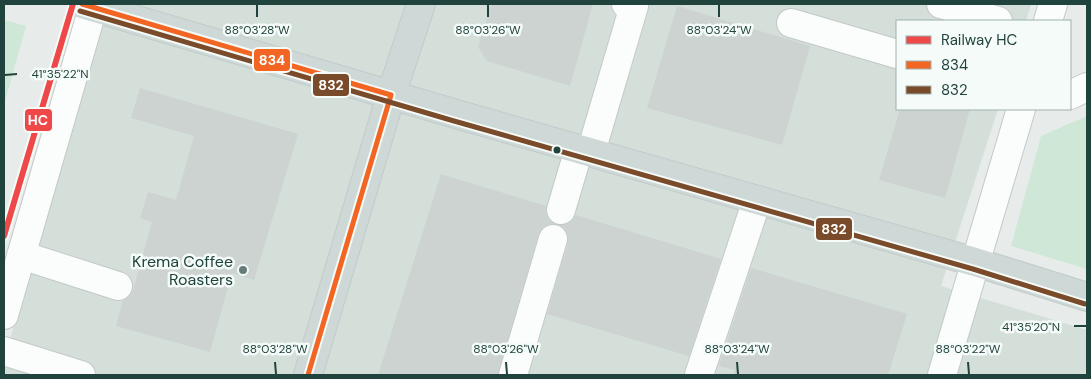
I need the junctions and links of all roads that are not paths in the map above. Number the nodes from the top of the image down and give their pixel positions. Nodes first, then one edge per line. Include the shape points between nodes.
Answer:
1 (421, 4) edge
2 (626, 4) edge
3 (941, 4) edge
4 (1053, 4) edge
5 (90, 5) edge
6 (995, 20) edge
7 (1048, 20) edge
8 (791, 22) dead end
9 (896, 54) edge
10 (1087, 87) edge
11 (391, 95) junction
12 (1071, 95) edge
13 (1026, 112) edge
14 (585, 150) junction
15 (757, 200) junction
16 (561, 210) dead end
17 (553, 239) dead end
18 (21, 255) junction
19 (974, 262) junction
20 (118, 286) dead end
21 (1087, 298) edge
22 (4, 315) edge
23 (4, 350) edge
24 (81, 375) edge
25 (308, 375) edge
26 (513, 375) edge
27 (698, 375) edge
28 (942, 375) edge

1 - 11 main road
2 - 14 street via 634,6
3 - 6 street
4 - 7 street
5 - 11 main road
5 - 18 street
8 - 9 street
10 - 12 street
11 - 14 main road
11 - 25 main road
13 - 19 street
14 - 15 main road
14 - 16 street
15 - 19 main road
15 - 27 street
17 - 26 street
18 - 20 street
18 - 22 street
19 - 21 main road
19 - 28 street
23 - 24 street

